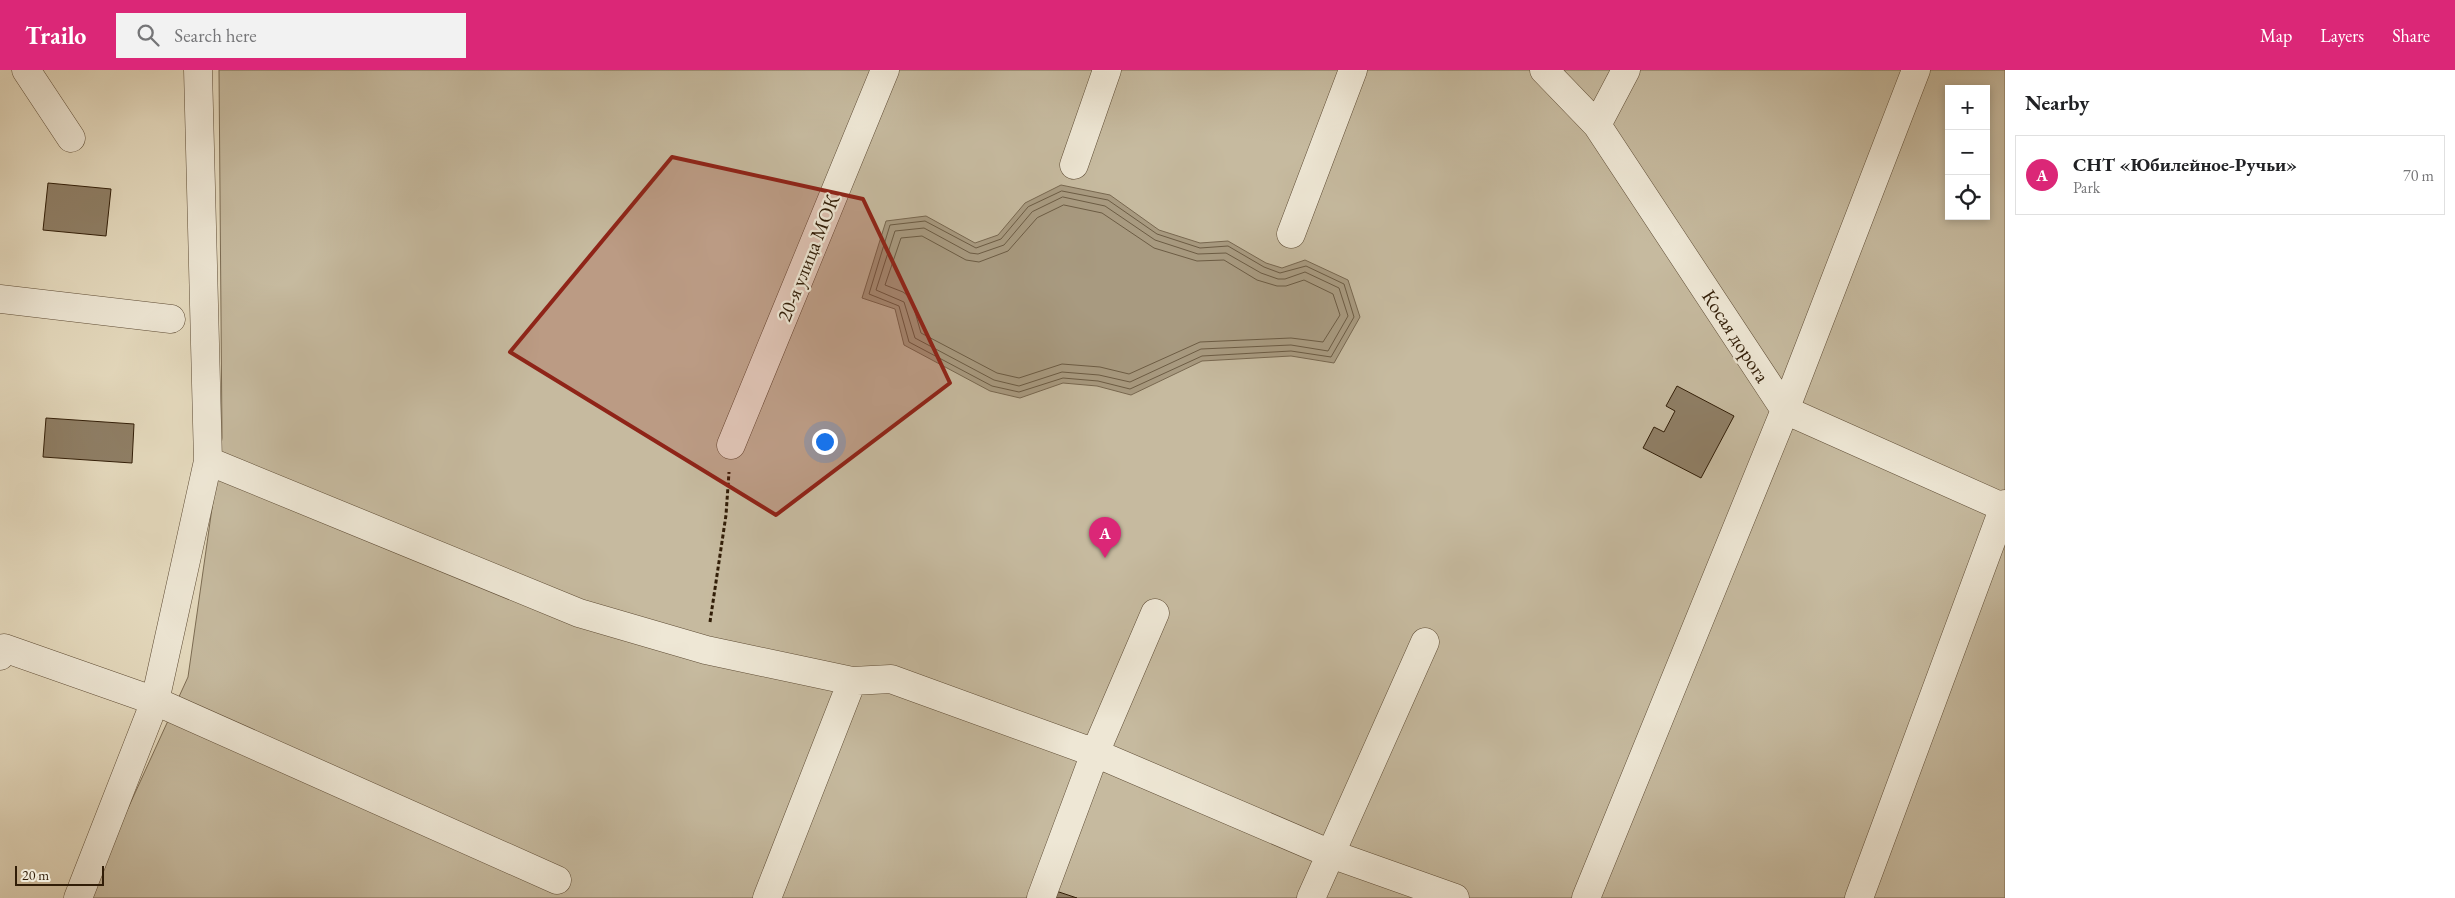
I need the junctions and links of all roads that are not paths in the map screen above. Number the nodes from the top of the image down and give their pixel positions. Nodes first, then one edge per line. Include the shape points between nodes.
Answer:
1 (26, 70) edge
2 (198, 70) edge
3 (885, 70) edge
4 (1107, 70) edge
5 (1353, 70) edge
6 (1544, 70) edge
7 (1626, 70) edge
8 (1916, 70) edge
9 (1598, 125) junction
10 (71, 138) dead end
11 (1074, 165) dead end
12 (1291, 234) dead end
13 (0, 299) edge
14 (171, 319) dead end
15 (1785, 410) junction
16 (731, 445) road end
17 (208, 461) junction
18 (2004, 506) edge
19 (1155, 613) dead end
20 (1426, 642) dead end
21 (0, 656) edge
22 (852, 681) junction
23 (155, 701) junction
24 (1095, 753) junction
25 (1330, 854) junction
26 (557, 880) dead end
27 (78, 898) edge
28 (767, 898) edge
29 (1041, 898) edge
30 (1311, 898) edge
31 (1455, 898) edge
32 (1586, 898) edge
33 (1858, 898) edge

1 - 10 street
2 - 17 street
3 - 16 street, 20-я улица МОК
4 - 11 street
5 - 12 street
6 - 9 street, Косая дорога
7 - 9 street
8 - 15 street
9 - 15 street, Косая дорога
13 - 14 street
15 - 18 street
15 - 32 street
17 - 22 street via 579,613 706,650
17 - 23 street
18 - 33 street
19 - 24 street
20 - 25 street
21 - 23 street via 4,648
22 - 24 street via 891,679
22 - 28 street
23 - 26 street
23 - 27 street
24 - 25 street
24 - 29 street
25 - 30 street
25 - 31 street

